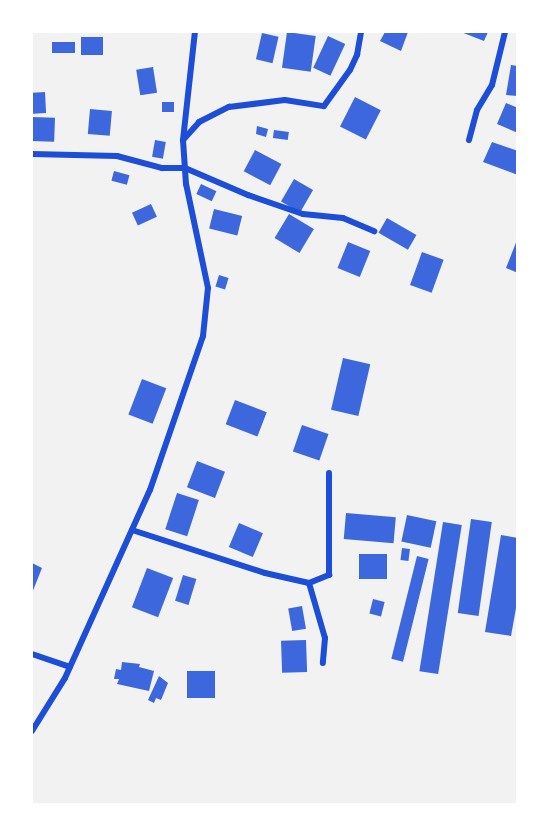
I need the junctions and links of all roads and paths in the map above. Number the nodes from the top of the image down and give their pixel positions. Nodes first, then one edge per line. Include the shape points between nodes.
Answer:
1 (195, 32) edge
2 (361, 32) edge
3 (505, 32) edge
4 (183, 140) junction
5 (469, 140) dead end
6 (32, 154) edge
7 (185, 168) junction
8 (374, 231) dead end
9 (329, 473) dead end
10 (132, 530) junction
11 (309, 583) junction
12 (32, 654) edge
13 (323, 663) dead end
14 (70, 667) junction
15 (32, 732) edge

1 - 4 street
2 - 4 street via 350,70 324,106 285,100 229,107 199,122
3 - 5 street via 492,85 477,110
4 - 7 street
6 - 7 street via 117,156 162,168
7 - 8 street via 303,214 343,218
7 - 10 street via 208,288 203,336
9 - 11 street via 329,575
10 - 11 street
10 - 14 street
11 - 13 street via 325,638
12 - 14 street
14 - 15 street

